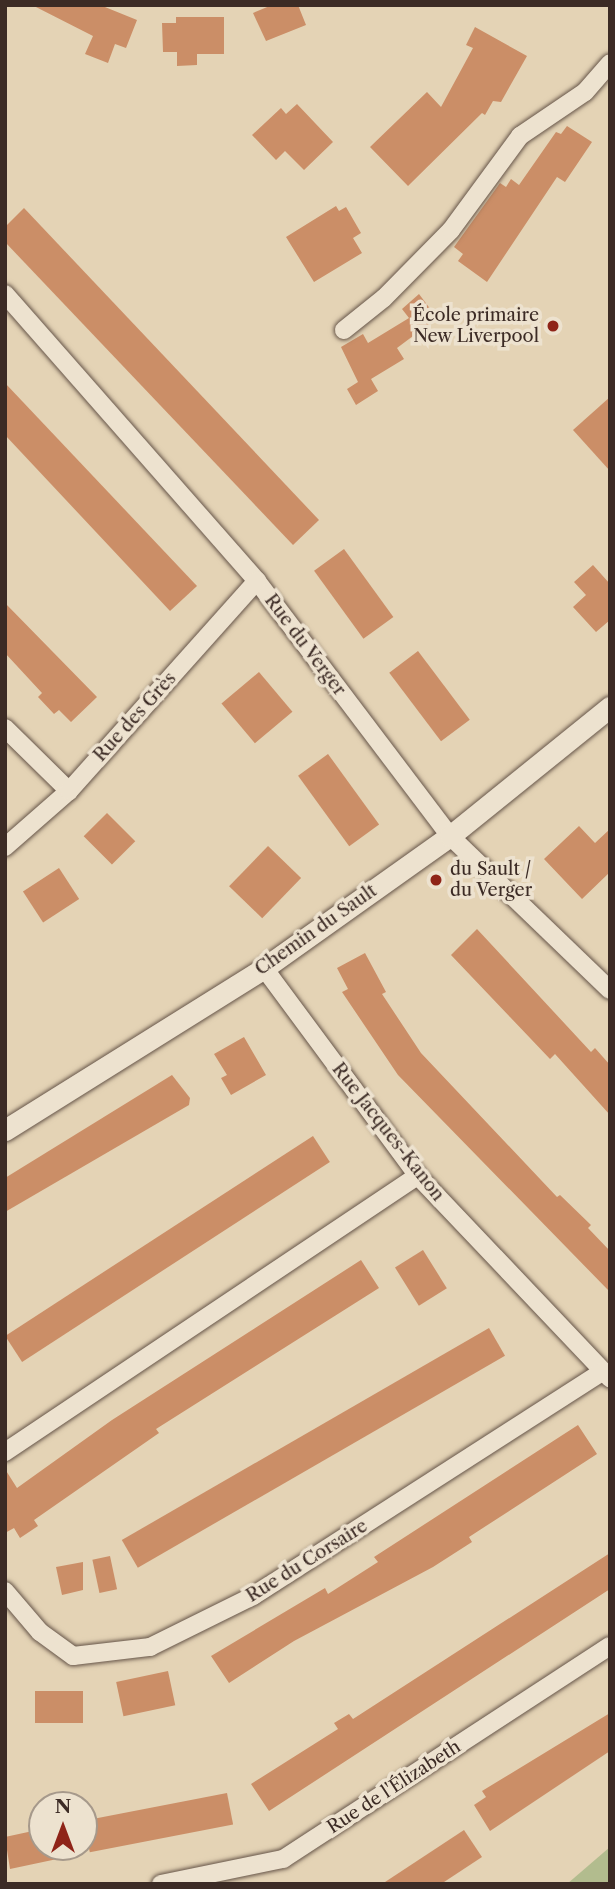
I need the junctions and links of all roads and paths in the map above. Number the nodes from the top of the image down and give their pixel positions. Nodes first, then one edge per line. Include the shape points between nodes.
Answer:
1 (610, 63) edge
2 (5, 294) edge
3 (344, 330) dead end
4 (257, 581) junction
5 (610, 707) edge
6 (5, 728) edge
7 (68, 791) junction
8 (450, 836) junction
9 (5, 847) edge
10 (264, 968) junction
11 (610, 990) edge
12 (5, 1130) edge
13 (418, 1176) junction
14 (606, 1375) edge
15 (5, 1452) edge
16 (5, 1591) edge
17 (610, 1646) edge
18 (161, 1884) edge

1 - 3 street via 585,92 520,136 451,230 384,299
2 - 4 street, Rue du Verger
4 - 7 street, Rue des Grès
4 - 8 street, Rue du Verger
5 - 8 street, Chemin du Sault
6 - 7 street
7 - 9 street, Rue des Grès
8 - 10 street, Chemin du Sault
8 - 11 street, Rue du Verger
10 - 12 street, Chemin du Sault
10 - 13 street, Rue Jacques-Kanon
13 - 14 street, Rue Jacques-Kanon
13 - 15 street
14 - 16 street, Rue du Corsaire via 253,1596 150,1647 73,1656 40,1632
17 - 18 street, Rue de l'Élizabeth via 284,1859

